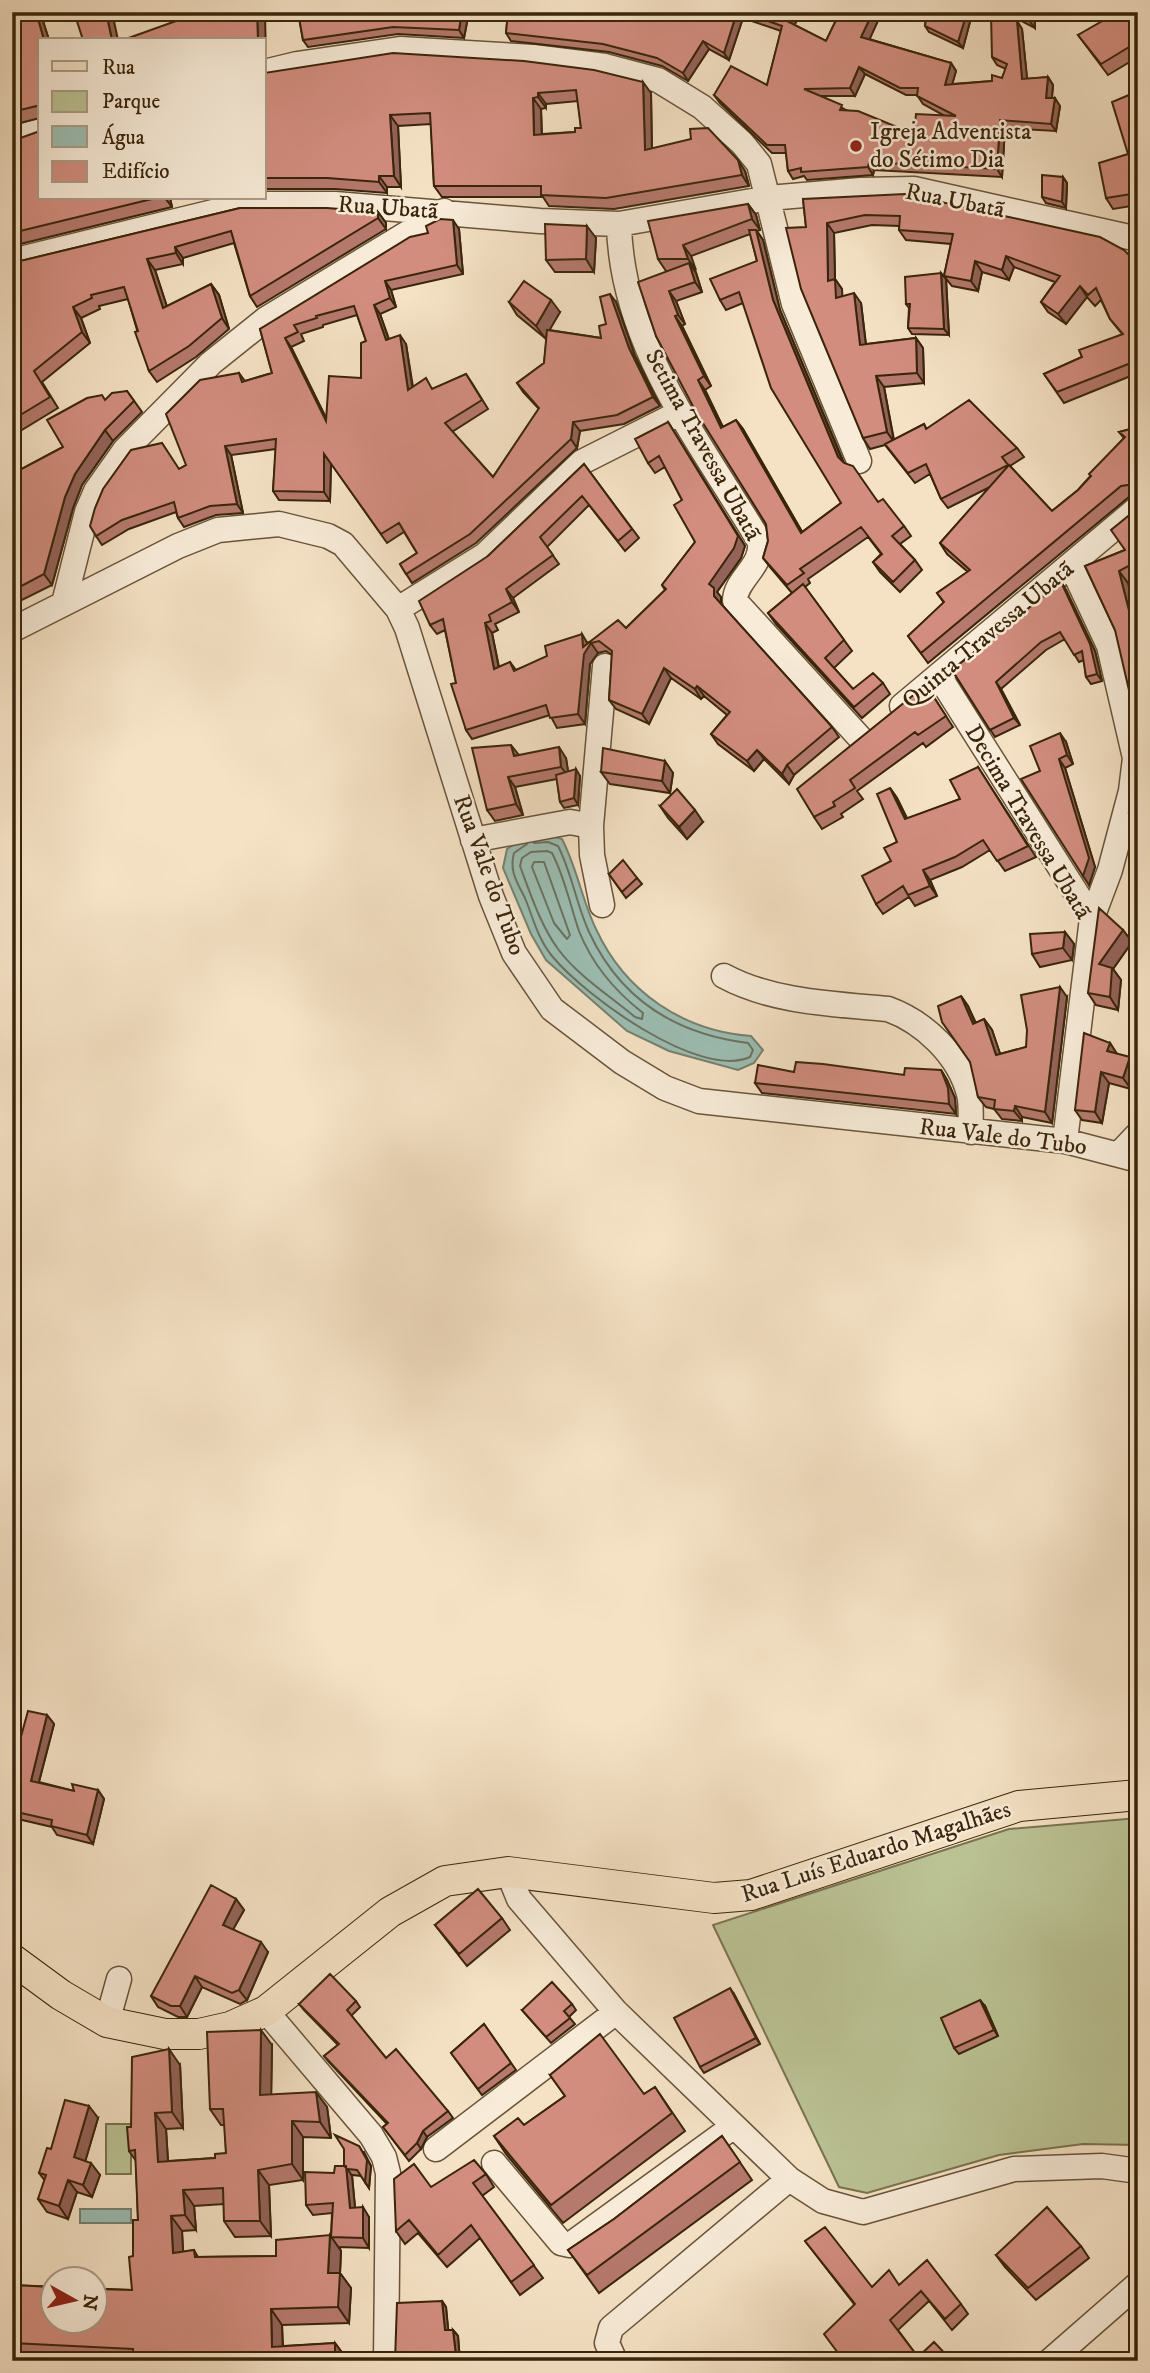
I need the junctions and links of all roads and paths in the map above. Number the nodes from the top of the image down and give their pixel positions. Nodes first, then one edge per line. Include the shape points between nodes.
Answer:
1 (266, 72) edge
2 (38, 132) edge
3 (12, 139) edge
4 (769, 198) junction
5 (444, 211) junction
6 (619, 224) junction
7 (1138, 239) edge
8 (12, 261) edge
9 (680, 413) junction
10 (859, 461) dead end
11 (1138, 508) edge
12 (1072, 565) junction
13 (64, 603) junction
14 (398, 609) junction
15 (12, 630) edge
16 (605, 666) dead end
17 (939, 676) junction
18 (851, 747) joint
19 (591, 826) junction
20 (473, 840) junction
21 (603, 905) dead end
22 (1092, 918) junction
23 (724, 976) dead end
24 (971, 1132) junction
25 (1138, 1134) edge
26 (1065, 1141) junction
27 (1129, 1157) edge
28 (1138, 1795) edge
29 (508, 1872) junction
30 (12, 1959) edge
31 (120, 1979) dead end
32 (266, 2011) junction
33 (616, 2012) junction
34 (107, 2022) junction
35 (734, 2126) junction
36 (436, 2149) dead end
37 (494, 2164) dead end
38 (1138, 2171) edge
39 (789, 2179) junction
40 (1138, 2284) edge
41 (1077, 2351) edge
42 (386, 2361) edge
43 (615, 2361) edge
44 (1049, 2361) edge

1 - 4 street via 400,49 605,66 659,80 702,107 760,164
2 - 3 street
4 - 6 street, Rua Ubatã
4 - 7 street, Rua Ubatã via 914,190
4 - 10 street via 794,304
5 - 6 street, Rua Ubatã
5 - 8 street, Rua Ubatã via 246,204
5 - 13 street via 266,319 211,363 125,450 87,512
6 - 9 street, Setima Travessa Ubatã via 620,254 646,346
9 - 14 street via 582,463 485,555
9 - 18 street, Setima Travessa Ubatã via 760,542 758,561 735,601
11 - 12 street, Quinta Travessa Ubatã
12 - 17 street, Quinta Travessa Ubatã
12 - 22 street via 1109,646 1135,758 1110,870
13 - 14 street, Rua Vale do Tubo via 218,530 279,524 343,544
13 - 15 street, Rua Vale do Tubo
14 - 20 street, Rua Vale do Tubo via 413,642
16 - 19 street
17 - 18 street, Quinta Travessa Ubatã
17 - 22 street, Decima Travessa Ubatã
19 - 20 street via 570,822
19 - 21 street
20 - 24 street, Rua Vale do Tubo via 514,953 543,999 622,1062 665,1088 699,1101
22 - 26 street, Decima Travessa Ubatã
23 - 24 street via 769,993 905,1015 950,1055 969,1095
24 - 26 street, Rua Vale do Tubo
25 - 27 street
26 - 27 street, Rua Vale do Tubo
28 - 29 main road, Rua Luís Eduardo Magalhães via 1019,1806 732,1898
29 - 32 main road, Rua Luís Eduardo Magalhães via 445,1881 390,1912
29 - 33 street via 519,1899
30 - 34 main road, Rua Luís Eduardo Magalhães
31 - 34 street
32 - 34 main road, Rua Luís Eduardo Magalhães via 200,2039
32 - 42 street via 371,2135 384,2157 389,2215
33 - 35 street
33 - 36 street
35 - 37 street via 570,2245 561,2243
35 - 39 street
38 - 39 street via 1102,2166 1014,2169 863,2212 823,2202
39 - 43 street via 611,2328 607,2343
40 - 41 street
41 - 44 street

